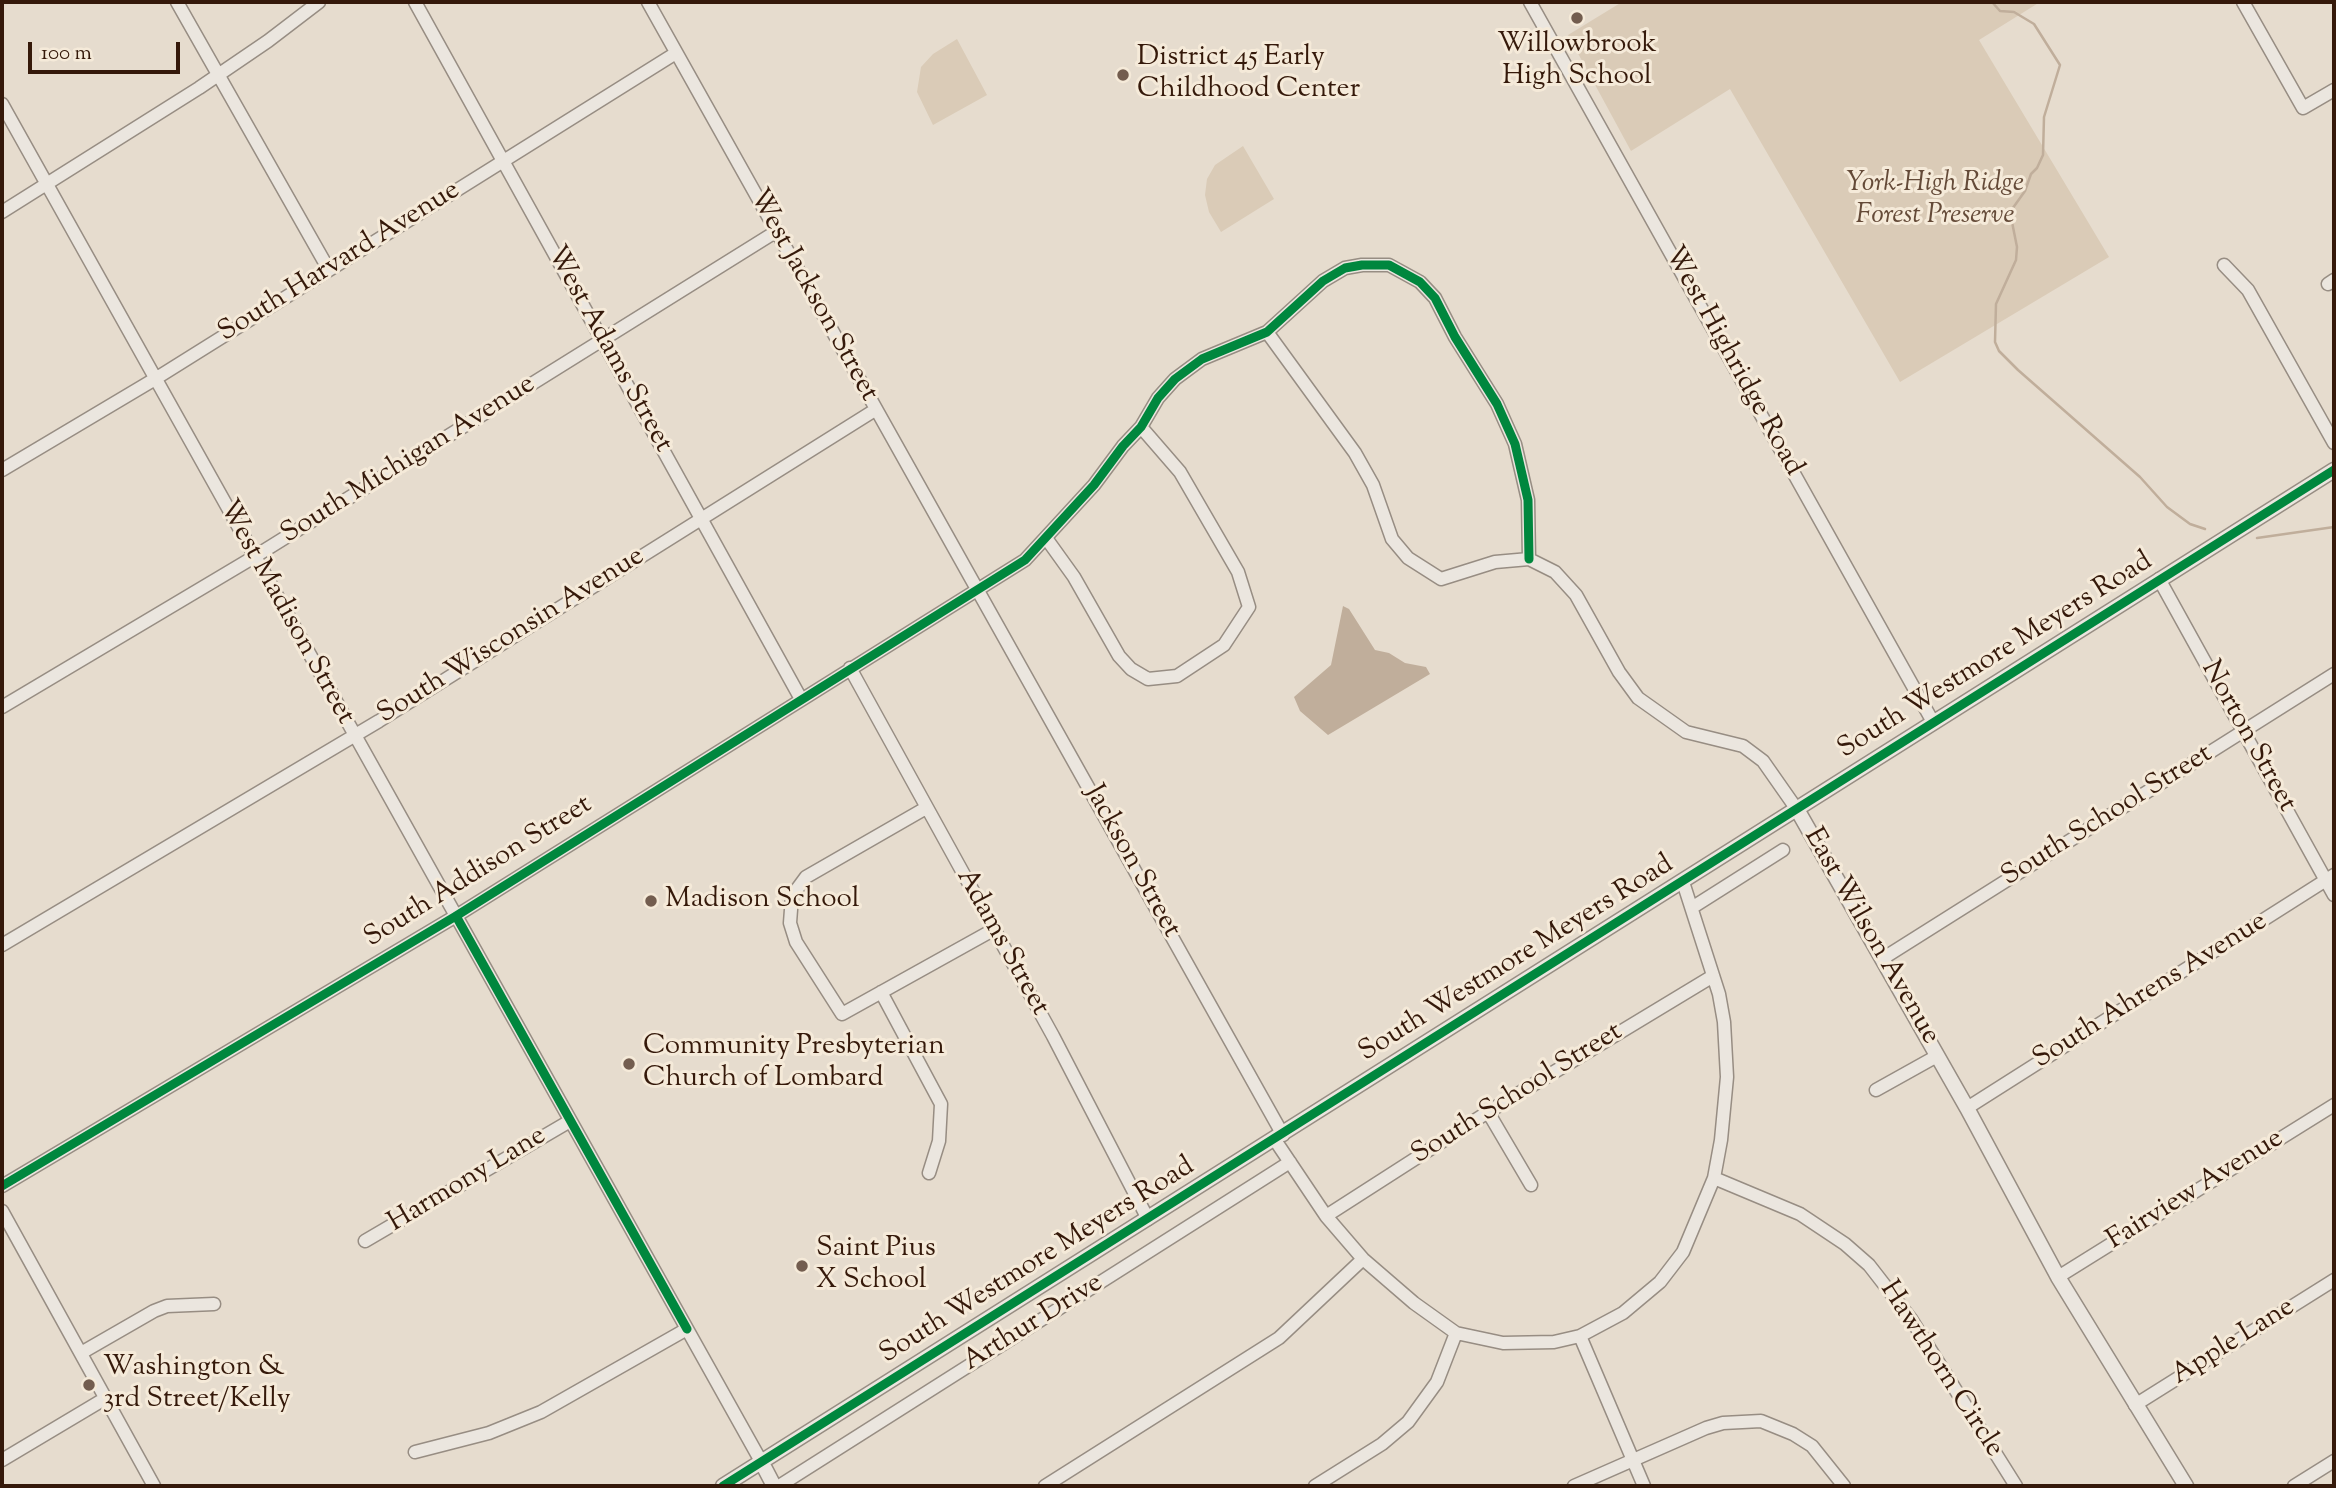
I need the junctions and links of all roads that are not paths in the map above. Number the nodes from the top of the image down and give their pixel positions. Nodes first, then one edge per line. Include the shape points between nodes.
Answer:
1 (177, 2) edge
2 (319, 2) edge
3 (415, 2) edge
4 (648, 2) edge
5 (1530, 2) edge
6 (2243, 2) edge
7 (676, 52) junction
8 (217, 75) junction
9 (2334, 89) edge
10 (2, 104) edge
11 (503, 161) junction
12 (46, 184) junction
13 (2, 212) edge
14 (776, 232) junction
15 (2224, 265) dead end
16 (329, 270) junction
17 (1267, 332) junction
18 (602, 340) junction
19 (155, 379) junction
20 (875, 410) junction
21 (1141, 427) junction
22 (2334, 443) edge
23 (2, 470) edge
24 (2334, 470) edge
25 (701, 519) junction
26 (1046, 538) junction
27 (254, 557) junction
28 (1529, 559) junction
29 (2160, 579) junction
30 (975, 590) junction
31 (850, 668) junction
32 (2334, 674) edge
33 (801, 699) junction
34 (2, 707) edge
35 (1933, 722) junction
36 (2243, 732) junction
37 (354, 736) junction
38 (926, 807) junction
39 (1798, 811) junction
40 (1783, 850) dead end
41 (2330, 878) edge
42 (1683, 882) junction
43 (2334, 895) edge
44 (1693, 907) junction
45 (456, 916) junction
46 (993, 930) junction
47 (2, 945) edge
48 (1882, 958) junction
49 (1713, 976) junction
50 (881, 992) junction
51 (1937, 1056) junction
52 (1876, 1090) dead end
53 (2334, 1105) edge
54 (1967, 1108) junction
55 (1488, 1112) junction
56 (570, 1121) junction
57 (1279, 1137) junction
58 (1290, 1163) junction
59 (929, 1173) dead end
60 (1714, 1178) junction
61 (1531, 1185) dead end
62 (2, 1186) edge
63 (2, 1211) edge
64 (1326, 1216) junction
65 (1149, 1219) junction
66 (365, 1241) dead end
67 (1363, 1259) junction
68 (2058, 1278) junction
69 (2334, 1280) edge
70 (214, 1304) dead end
71 (687, 1329) junction
72 (1456, 1333) junction
73 (1580, 1336) junction
74 (80, 1353) junction
75 (106, 1398) junction
76 (2135, 1405) junction
77 (415, 1452) dead end
78 (2, 1460) edge
79 (1633, 1460) junction
80 (2334, 1461) edge
81 (762, 1463) junction
82 (154, 1486) edge
83 (723, 1486) edge
84 (777, 1486) edge
85 (1045, 1486) edge
86 (1315, 1486) edge
87 (1574, 1486) edge
88 (1644, 1486) edge
89 (1844, 1486) edge
90 (2016, 1486) edge
91 (2186, 1486) edge
92 (2294, 1486) edge

1 - 8 street
2 - 8 street
3 - 11 street, West Adams Street
4 - 7 street, West Jackson Street
5 - 35 street, West Highridge Road
6 - 9 street via 2303,108
7 - 11 street, South Harvard Avenue
7 - 14 street, West Jackson Street
8 - 12 street
8 - 16 street
10 - 12 street, West Madison Street
11 - 16 street, South Harvard Avenue
11 - 18 street, West Adams Street
12 - 13 street
12 - 19 street, West Madison Street
14 - 18 street, South Michigan Avenue
14 - 20 street, West Jackson Street
15 - 22 street via 2248,290
16 - 19 street, South Harvard Avenue
17 - 21 street, South Addison Street via 1188,368 1164,390
17 - 28 street via 1355,453 1373,485 1392,539 1408,558 1441,579 1495,562
17 - 28 street, South Addison Street via 1329,276 1345,268 1389,265 1427,287 1516,444 1524,477
18 - 25 street, West Adams Street
18 - 27 street, South Michigan Avenue
19 - 23 street, South Harvard Avenue
19 - 27 street, West Madison Street
20 - 25 street, South Wisconsin Avenue
20 - 30 street, West Jackson Street
21 - 26 street, South Addison Street
21 - 26 street via 1180,472 1238,572 1249,607 1222,646 1177,676 1148,679 1131,669
24 - 29 street, South Westmore Meyers Road
25 - 33 street, West Adams Street
25 - 37 street, South Wisconsin Avenue
26 - 30 street, South Addison Street via 1025,560
27 - 34 street, South Michigan Avenue
27 - 37 street, West Madison Street
28 - 39 street, East Wilson Avenue via 1570,586 1623,678 1650,709 1686,732 1743,746 1763,761
29 - 35 street, South Westmore Meyers Road
29 - 36 street, Norton Street
30 - 31 street, South Addison Street
30 - 57 street, Jackson Street
31 - 33 street, South Addison Street
31 - 38 street, Adams Street
32 - 36 street, South School Street
33 - 45 street, South Addison Street
35 - 39 street, South Westmore Meyers Road
36 - 41 street, Norton Street
36 - 48 street, South School Street
37 - 45 street, West Madison Street
37 - 47 street, South Wisconsin Avenue
38 - 46 street, Adams Street
38 - 50 street via 818,867 792,896 793,935 842,1014
39 - 42 street, South Westmore Meyers Road
39 - 48 street, East Wilson Avenue
40 - 44 street
41 - 43 street, Norton Street
41 - 54 street, South Ahrens Avenue
42 - 44 street
42 - 57 street, South Westmore Meyers Road
44 - 49 street
45 - 56 street, West Madison Street
45 - 62 street, South Addison Street
46 - 50 street
46 - 65 street, Adams Street
48 - 51 street, East Wilson Avenue
49 - 55 street, South School Street
49 - 60 street via 1724,1022 1727,1077
50 - 59 street via 941,1104 939,1141
51 - 52 street
51 - 54 street, East Wilson Avenue
53 - 68 street, Fairview Avenue
54 - 68 street, East Wilson Avenue
55 - 61 street
55 - 64 street, South School Street
56 - 66 street, Harmony Lane
56 - 71 street, West Madison Street
57 - 58 street, Jackson Street
57 - 65 street, South Westmore Meyers Road
58 - 64 street, Jackson Street
58 - 84 street, Arthur Drive
60 - 73 street via 1689,1240 1660,1282 1623,1313
60 - 90 street, Hawthorn Circle via 1801,1214 1869,1265 1911,1319
63 - 74 street
64 - 67 street, Jackson Street
65 - 81 street, South Westmore Meyers Road
67 - 72 street, Jackson Street
67 - 85 street via 1279,1338
68 - 76 street, East Wilson Avenue
69 - 76 street, Apple Lane
70 - 74 street via 167,1306
71 - 77 street via 541,1412 489,1433
71 - 81 street, West Madison Street
72 - 73 street via 1517,1344
72 - 86 street via 1437,1382 1415,1414 1382,1444
73 - 79 street
74 - 75 street
75 - 78 street
75 - 82 street
76 - 91 street, East Wilson Avenue
79 - 87 street
79 - 88 street
79 - 89 street via 1714,1425 1760,1421 1812,1446
80 - 92 street
81 - 83 street, South Westmore Meyers Road
81 - 84 street

